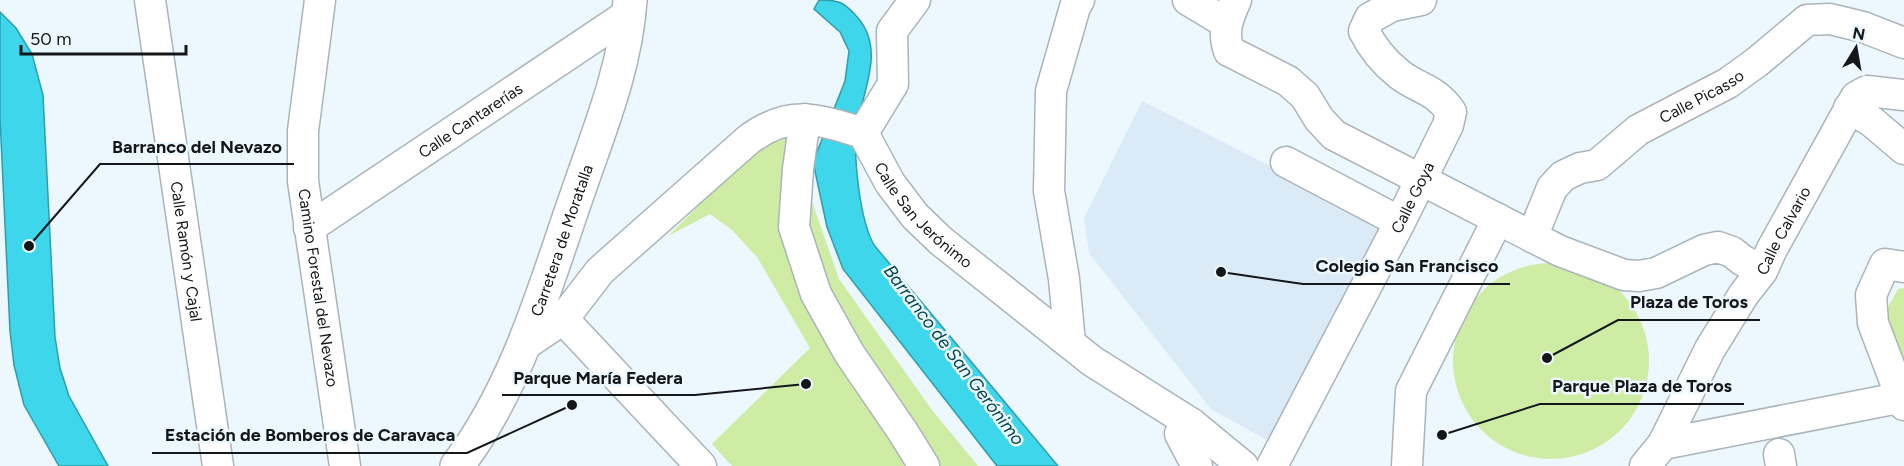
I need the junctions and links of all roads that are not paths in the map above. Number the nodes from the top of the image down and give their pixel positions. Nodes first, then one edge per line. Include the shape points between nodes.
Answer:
1 (150, 0) edge
2 (320, 0) edge
3 (915, 0) edge
4 (1079, 0) edge
5 (1188, 0) edge
6 (1421, 0) edge
7 (630, 6) edge
8 (1231, 12) edge
9 (1904, 43) edge
10 (1904, 95) edge
11 (1849, 108) junction
12 (817, 121) junction
13 (860, 132) junction
14 (1904, 149) edge
15 (1286, 162) dead end
16 (1422, 180) junction
17 (1498, 219) junction
18 (1400, 222) junction
19 (309, 228) junction
20 (1532, 237) junction
21 (562, 259) junction
22 (609, 262) junction
23 (1895, 265) edge
24 (1762, 271) junction
25 (583, 293) junction
26 (552, 307) junction
27 (1070, 344) junction
28 (1903, 400) edge
29 (1192, 424) junction
30 (1654, 455) edge
31 (218, 466) edge
32 (345, 466) edge
33 (458, 466) edge
34 (701, 466) edge
35 (924, 466) edge
36 (1197, 466) edge
37 (1243, 466) edge
38 (1272, 466) edge
39 (1407, 466) edge

1 - 31 street, Calle Ramón y Cajal
2 - 19 street, Camino Forestal del Nevazo via 303,131 303,181
3 - 13 street via 892,31 892,84
4 - 27 street via 1051,91 1048,191 1064,279
5 - 8 street
6 - 16 street, Calle Goya via 1392,6 1370,18 1364,31 1371,46 1399,74 1442,99 1450,112 1448,125
7 - 19 street, Calle Cantarerías
7 - 21 main road, Carretera de Moratalla via 620,63
8 - 16 street via 1225,39 1229,51 1288,81 1305,96 1334,135
9 - 20 street, Calle Picasso via 1830,19 1807,20 1728,83 1638,130 1597,165 1563,176 1552,188
10 - 11 street, Calle Calvario via 1868,91 1856,97
11 - 14 street
11 - 24 street, Calle Calvario
12 - 13 street
12 - 22 street via 780,121 761,130
12 - 35 street via 798,169 794,227 816,294 849,353
13 - 27 street, Calle San Jerónimo via 915,216
15 - 18 street
16 - 17 street
16 - 18 street, Calle Goya
17 - 20 street
17 - 39 street via 1411,391
18 - 38 street, Calle Goya
19 - 32 street, Camino Forestal del Nevazo
20 - 24 street via 1624,275 1656,273 1718,247
21 - 22 street
21 - 25 street via 580,270
21 - 26 main road, Carretera de Moratalla
22 - 25 street
23 - 28 street via 1871,295 1873,323
24 - 30 street, Calle Calvario via 1710,350
25 - 26 street
26 - 33 main road, Carretera de Moratalla via 523,346 503,392
26 - 34 street
27 - 29 street, Calle San Jerónimo
28 - 30 street
29 - 36 street via 1180,435
29 - 37 street, Calle San Jerónimo

